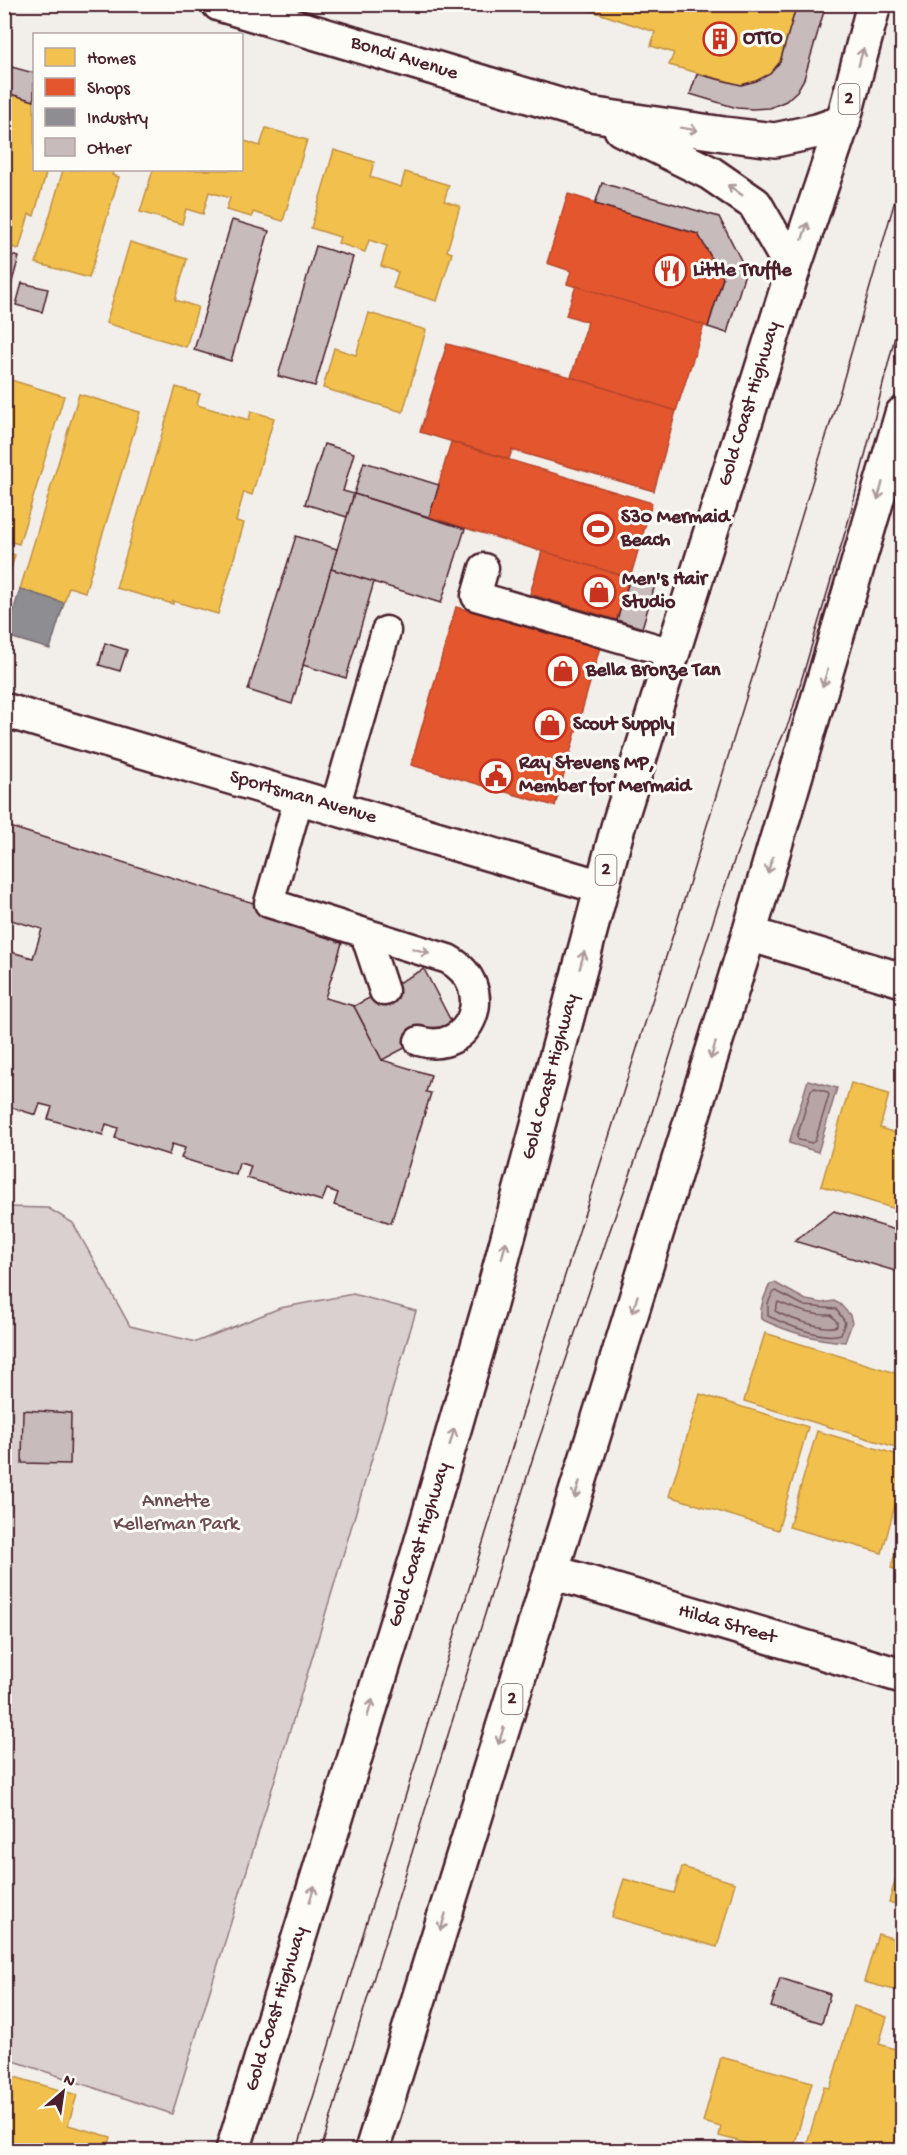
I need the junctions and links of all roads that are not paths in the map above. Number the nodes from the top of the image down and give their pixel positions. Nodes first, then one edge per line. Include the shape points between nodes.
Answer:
1 (219, 4) edge
2 (874, 4) edge
3 (589, 114) junction
4 (843, 122) junction
5 (793, 270) junction
6 (903, 414) edge
7 (484, 568) dead end
8 (386, 631) dead end
9 (672, 653) junction
10 (4, 711) edge
11 (299, 797) junction
12 (335, 807) junction
13 (601, 887) junction
14 (365, 934) junction
15 (749, 934) junction
16 (903, 980) edge
17 (384, 991) dead end
18 (419, 1041) dead end
19 (552, 1572) junction
20 (903, 1676) edge
21 (233, 2151) edge
22 (372, 2151) edge

1 - 3 main road, Bondi Avenue
4 -> 2 main road, Gold Coast Highway / 2
3 -> 4 main road, Bondi Avenue via 776,140
5 -> 3 main road, Bondi Avenue via 755,204 710,172
5 -> 4 main road, Gold Coast Highway / 2
5 - 9 main road, Gold Coast Highway / 2
6 -> 15 main road, 2
7 - 9 lane via 476,596
8 - 12 lane
9 - 13 main road, Gold Coast Highway / 2
10 - 11 main road, Sportsman Avenue
11 - 12 main road, Sportsman Avenue
11 - 14 lane via 269,903
12 - 13 main road, Sportsman Avenue
21 -> 13 main road, Gold Coast Highway / 2 via 421,1543 492,1296
14 - 17 lane
14 -> 18 lane via 448,959 469,975 476,1004 464,1030 438,1043
15 - 16 main road
15 -> 19 main road, 2
19 - 20 main road, Hilda Street
19 -> 22 main road, 2

